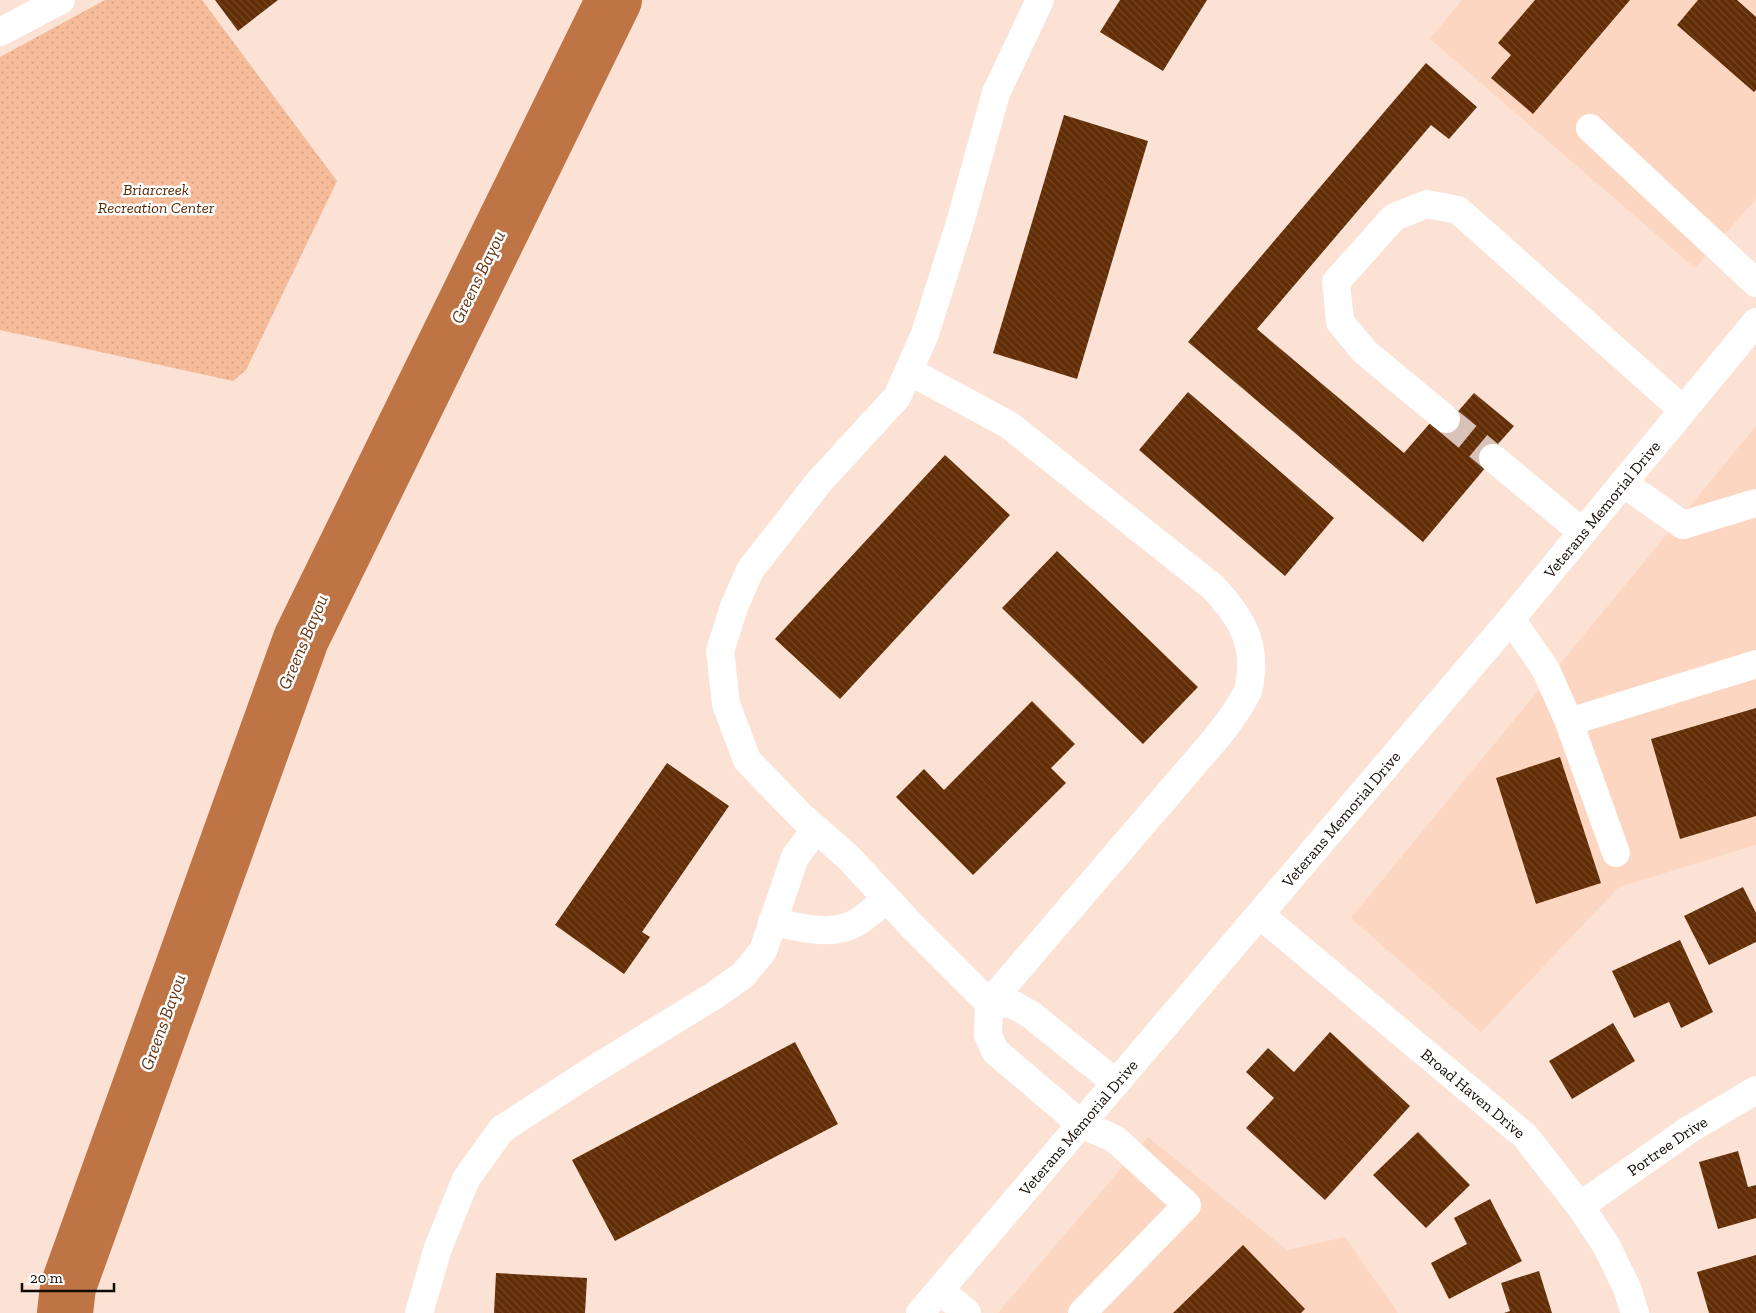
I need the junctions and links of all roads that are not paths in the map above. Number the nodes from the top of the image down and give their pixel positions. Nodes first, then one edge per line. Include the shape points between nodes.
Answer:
1 (61, 0) edge
2 (1040, 0) edge
3 (0, 32) edge
4 (1590, 128) dead end
5 (1756, 283) edge
6 (1756, 322) edge
7 (909, 371) junction
8 (1683, 410) junction
9 (1446, 419) tunnel mouth
10 (1493, 458) tunnel mouth
11 (1623, 483) junction
12 (1756, 503) edge
13 (1582, 532) junction
14 (1511, 619) junction
15 (1756, 664) edge
16 (1569, 722) junction
17 (816, 829) junction
18 (1616, 853) dead end
19 (887, 899) junction
20 (1260, 915) junction
21 (772, 922) junction
22 (989, 1004) junction
23 (1116, 1083) junction
24 (1756, 1090) edge
25 (1082, 1124) junction
26 (1580, 1206) junction
27 (940, 1290) junction
28 (419, 1313) edge
29 (920, 1313) edge
30 (967, 1313) edge
31 (1082, 1313) edge
32 (1636, 1313) edge

1 - 3 main road
2 - 7 main road via 996,93 958,232 925,334
4 - 5 main road
6 - 8 main road, Veterans Memorial Drive
7 - 17 main road via 897,397 819,482 750,570 720,651 726,704 748,760
7 - 22 main road via 1017,431 1213,587 1233,609 1248,637 1249,689 1234,715
8 - 9 main road via 1458,210 1427,204 1394,217 1336,282 1340,322 1366,352
8 - 11 main road, Veterans Memorial Drive
10 - 13 main road
11 - 12 main road via 1683,525
11 - 13 main road, Veterans Memorial Drive
13 - 14 main road, Veterans Memorial Drive
14 - 16 main road via 1546,670
14 - 20 main road, Veterans Memorial Drive
15 - 16 main road
16 - 18 main road
17 - 19 main road via 848,857
17 - 21 main road via 794,857
19 - 21 main road via 855,923 835,930
19 - 22 main road
20 - 23 main road, Veterans Memorial Drive
20 - 26 main road, Broad Haven Drive via 1525,1136
21 - 28 main road via 763,951 743,975 502,1129 466,1179 438,1248
22 - 23 main road via 1012,1004 1030,1014
22 - 25 main road via 988,1035 995,1052
23 - 25 main road, Veterans Memorial Drive
24 - 26 main road, Portree Drive via 1690,1129
25 - 27 main road, Veterans Memorial Drive
25 - 31 main road via 1114,1139 1187,1205
26 - 32 main road, Broad Haven Drive via 1606,1245
27 - 29 main road, Veterans Memorial Drive
27 - 30 main road

